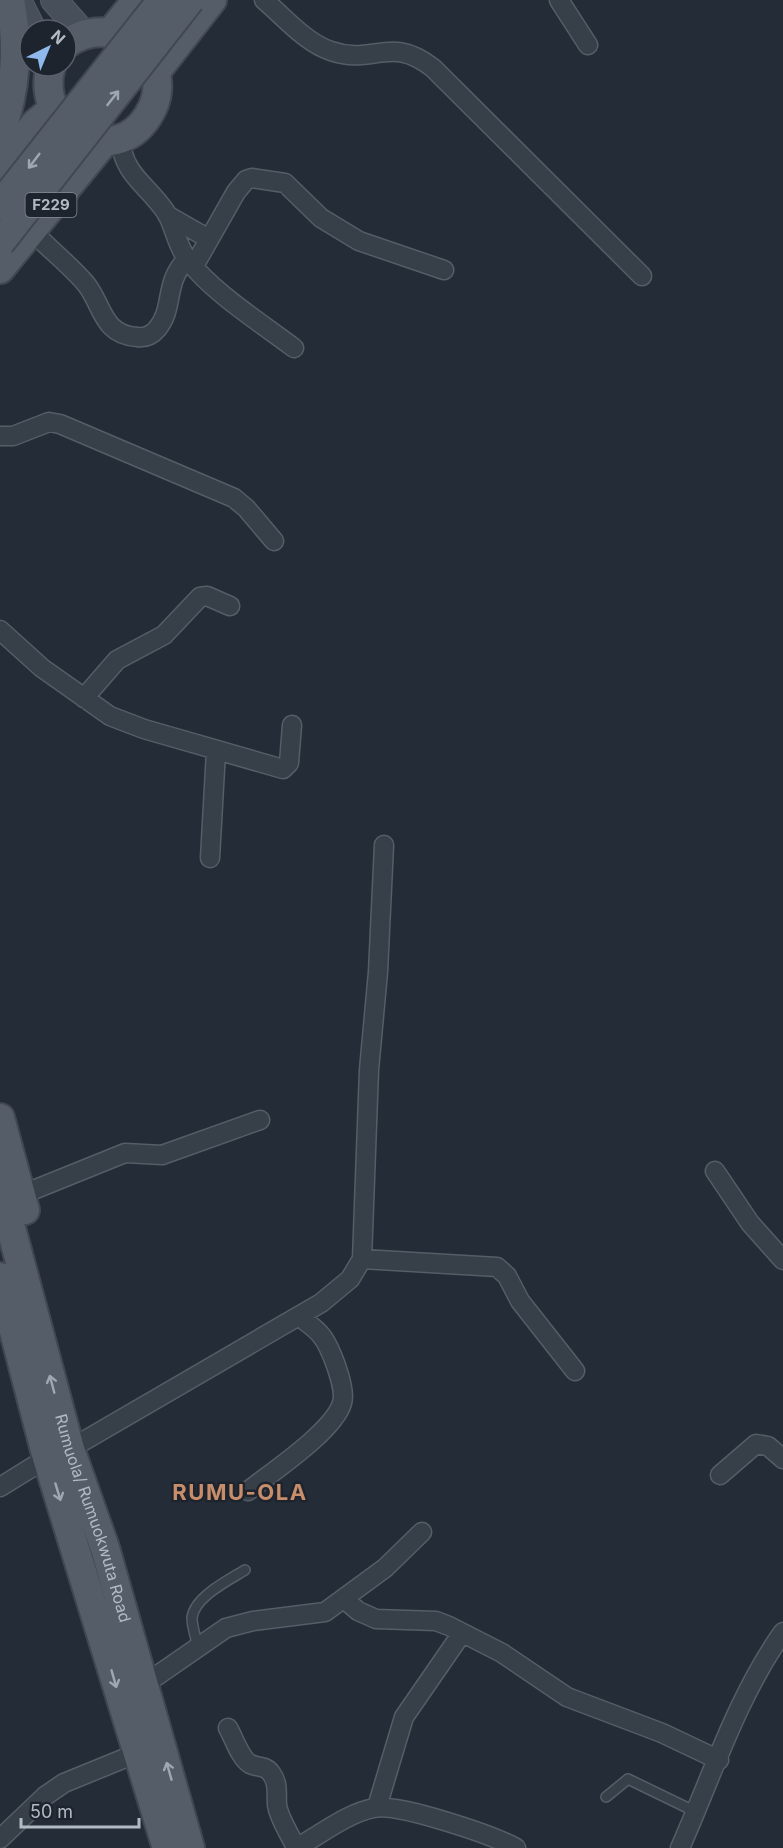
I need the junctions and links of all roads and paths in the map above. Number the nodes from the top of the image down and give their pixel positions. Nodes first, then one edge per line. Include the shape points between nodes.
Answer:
1 (54, 0) edge
2 (137, 0) edge
3 (162, 0) edge
4 (190, 0) edge
5 (212, 0) edge
6 (264, 0) edge
7 (559, 0) edge
8 (10, 7) edge
9 (21, 18) edge
10 (87, 37) edge
11 (588, 45) dead end
12 (155, 73) junction
13 (49, 78) edge
14 (52, 109) junction
15 (0, 134) edge
16 (112, 140) junction
17 (0, 168) edge
18 (0, 205) edge
19 (167, 215) junction
20 (31, 230) junction
21 (209, 239) junction
22 (0, 243) edge
23 (190, 263) junction
24 (0, 269) edge
25 (444, 270) dead end
26 (642, 276) dead end
27 (294, 348) dead end
28 (0, 436) edge
29 (274, 541) dead end
30 (230, 606) dead end
31 (0, 630) edge
32 (84, 698) junction
33 (292, 725) dead end
34 (216, 751) junction
35 (384, 845) dead end
36 (210, 858) dead end
37 (0, 1118) edge
38 (260, 1120) dead end
39 (715, 1171) dead end
40 (11, 1191) edge
41 (362, 1259) junction
42 (783, 1260) edge
43 (0, 1276) edge
44 (299, 1316) junction
45 (18, 1317) edge
46 (575, 1371) dead end
47 (58, 1454) junction
48 (783, 1459) edge
49 (720, 1475) dead end
50 (0, 1487) edge
51 (248, 1491) dead end
52 (422, 1532) dead end
53 (245, 1569) dead end
54 (344, 1599) junction
55 (462, 1632) junction
56 (783, 1632) edge
57 (198, 1647) junction
58 (145, 1684) junction
59 (228, 1728) dead end
60 (140, 1752) junction
61 (719, 1760) junction
62 (606, 1797) dead end
63 (377, 1807) junction
64 (696, 1812) junction
65 (0, 1839) edge
66 (167, 1848) edge
67 (190, 1848) edge
68 (296, 1848) edge
69 (516, 1848) edge
70 (680, 1848) edge

1 - 10 main road
2 - 10 main road
3 -> 18 main road, bridge
22 -> 4 main road, bridge
5 - 12 main road
6 - 26 street via 315,43 331,51 355,56 397,50 416,54
7 - 11 street
8 - 9 main road
8 - 15 main road via 15,42 13,77
10 - 12 main road via 128,38 152,62
12 - 16 main road via 156,96 147,117 140,126
13 - 14 main road
14 - 16 main road via 76,134
14 - 17 main road
16 - 19 street via 129,171
16 - 20 main road, F229
19 - 21 street
19 - 23 street
20 - 23 street via 86,284 109,324 134,337 145,338 157,329 172,277
20 - 24 main road, F229
21 - 23 street
21 - 25 street via 236,192 252,178 285,183 321,218 359,241
23 - 27 street
28 - 29 street via 13,436 49,422 91,435 234,498
30 - 32 street via 200,597 164,635 117,660
31 - 32 street via 42,668
32 - 34 street via 110,716
33 - 34 street via 289,763 283,769
34 - 36 street
35 - 41 street via 369,1070
37 - 40 main road
38 - 40 street via 162,1155 125,1153
39 - 42 street via 750,1223
40 - 45 main road via 41,1278
41 - 44 street via 350,1279
41 - 46 street via 497,1267
43 - 45 main road, Rumuola/ Rumuokwuta Road
44 - 47 street
44 - 51 street via 327,1344 337,1370 342,1404 322,1432
45 - 47 main road, Rumuola/ Rumuokwuta Road
47 - 50 street
47 - 58 main road, Rumuola/ Rumuokwuta Road via 105,1548
47 -> 60 main road, Rumuola/ Rumuokwuta Road via 116,1688
48 - 49 street via 768,1446 756,1444
52 - 54 street via 385,1568
53 - 57 lane via 217,1588 195,1610 192,1619
54 - 55 street via 376,1619 436,1621
54 - 57 street via 315,1614 226,1628
55 - 61 street via 502,1653 567,1697 662,1733
55 - 63 street via 404,1717
56 - 61 street via 745,1698
57 - 58 street
67 -> 58 main road, Rumuola/ Rumuokwuta Road
59 - 68 street via 251,1765 270,1772 278,1791 280,1815
60 - 65 street via 64,1784 45,1796
60 - 66 main road, Rumuola/ Rumuokwuta Road
61 - 64 street
62 - 64 lane via 628,1779
63 - 68 street
63 - 69 street via 463,1826
64 - 70 street

